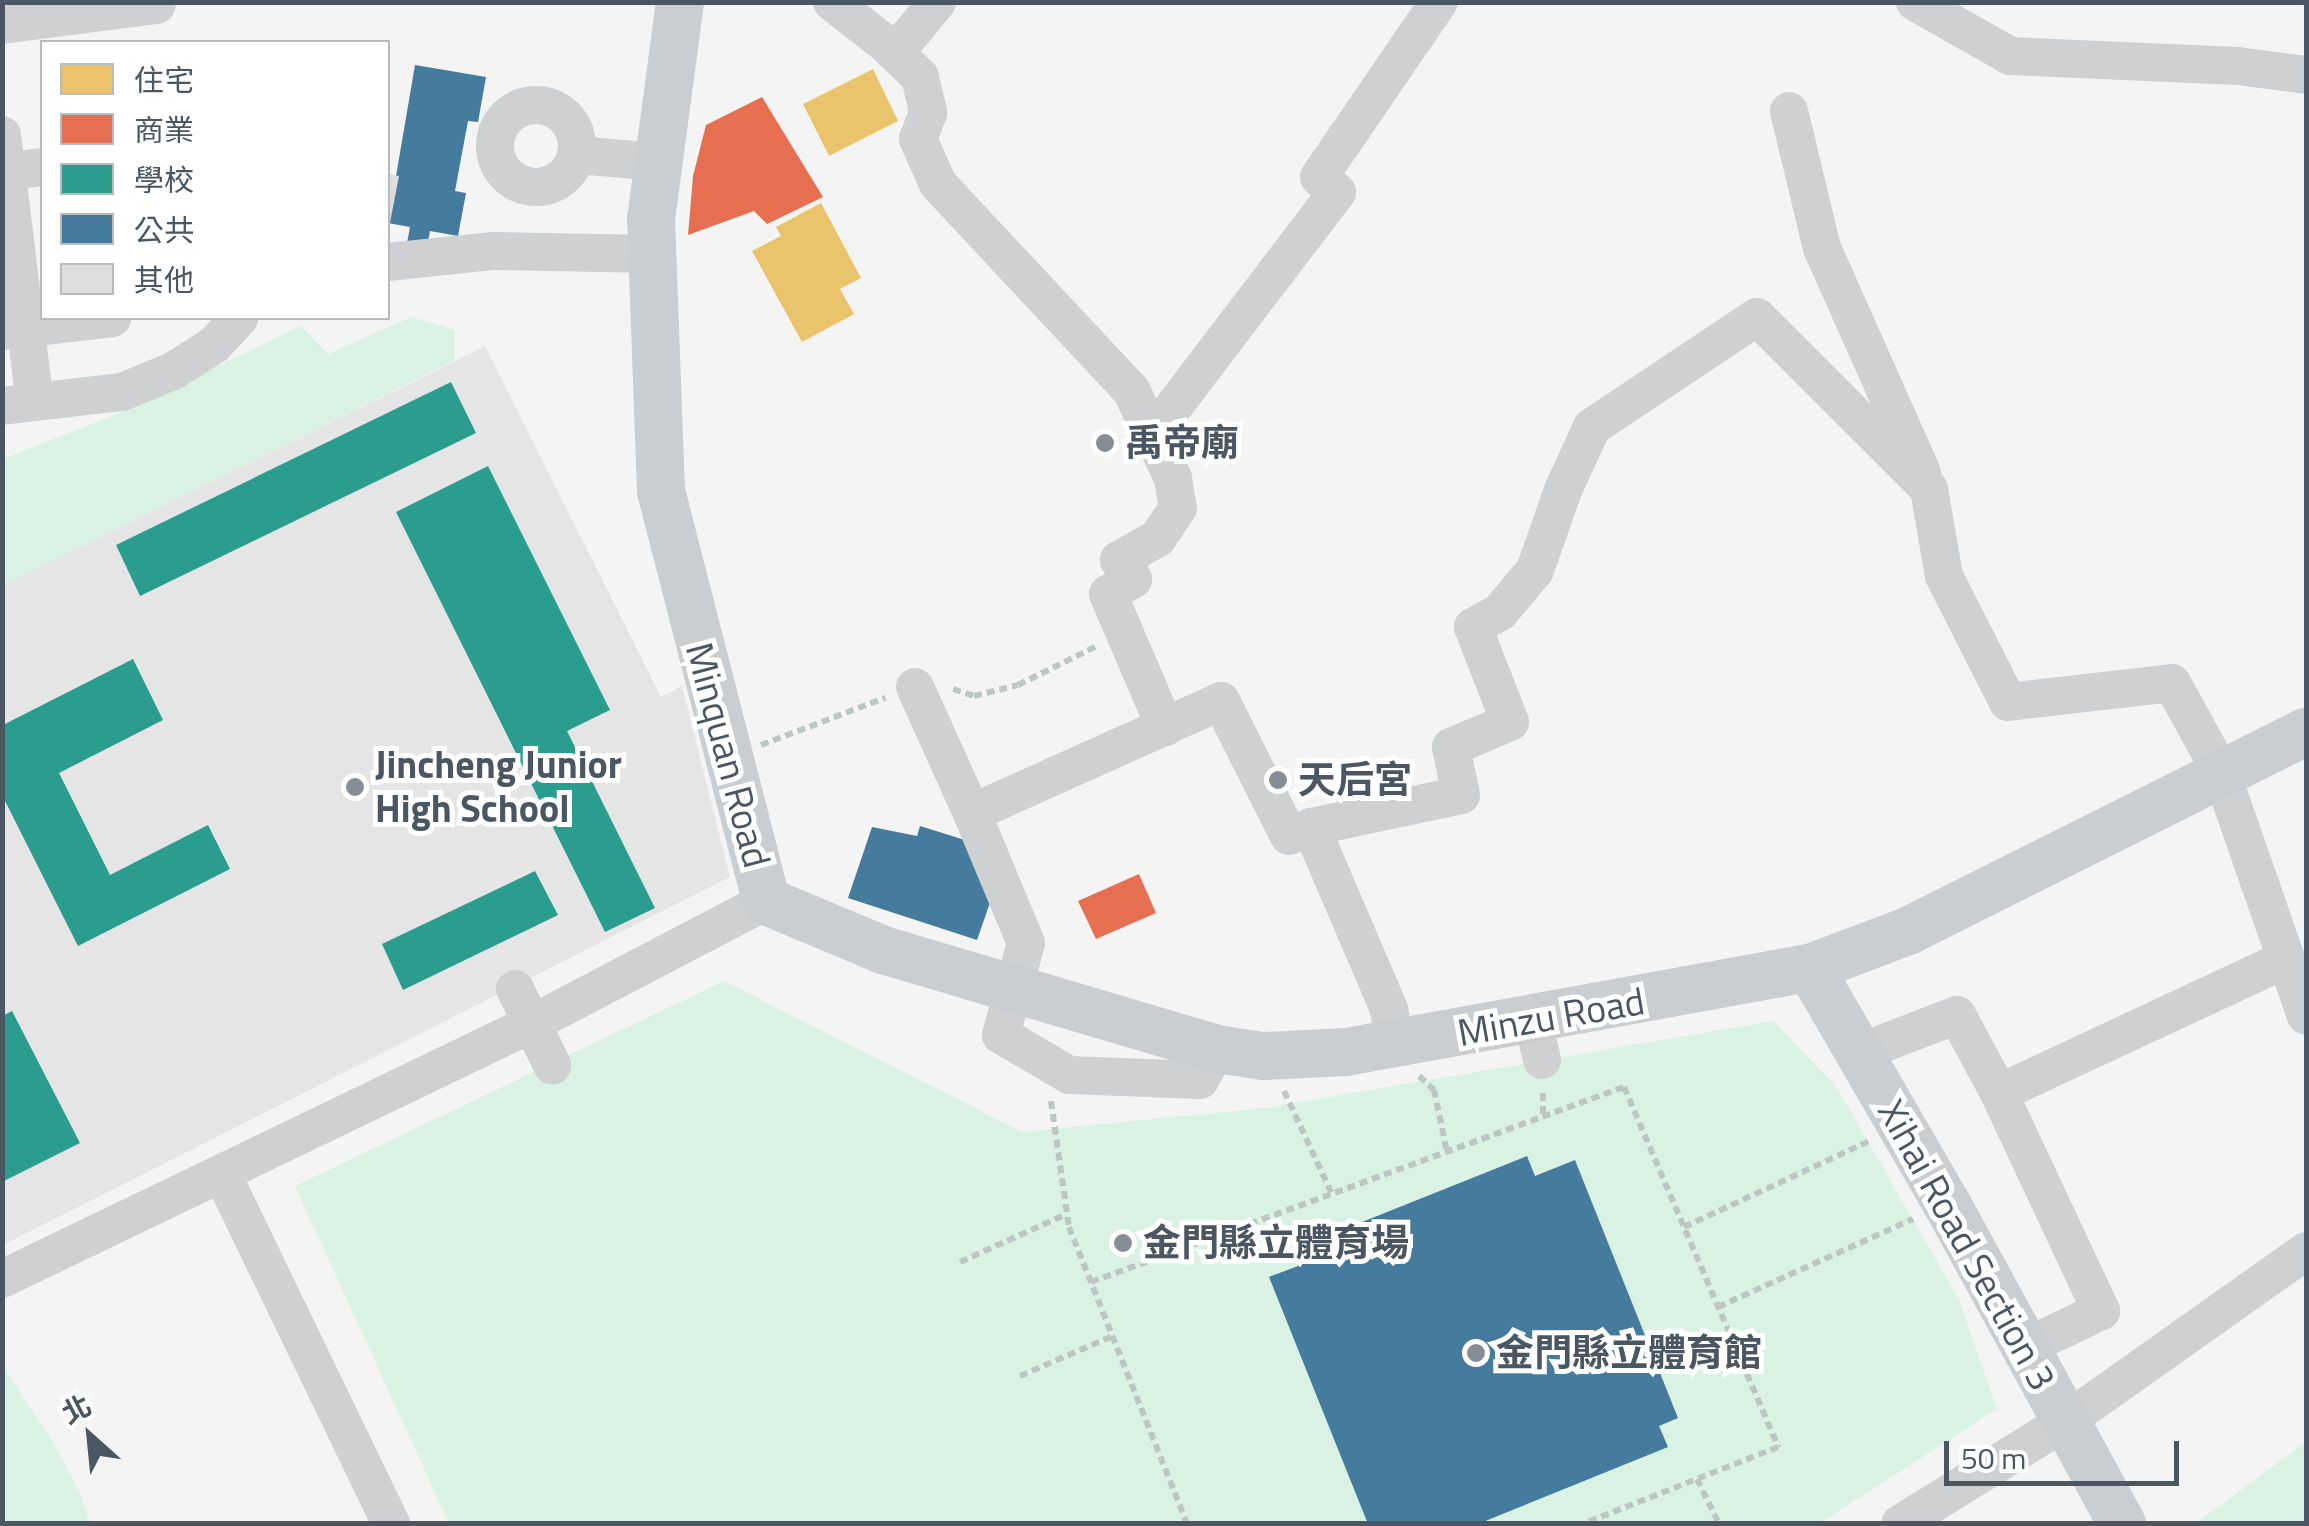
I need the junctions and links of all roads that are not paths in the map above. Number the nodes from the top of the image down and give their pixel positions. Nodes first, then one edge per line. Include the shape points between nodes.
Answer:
1 (680, 2) edge
2 (832, 2) edge
3 (937, 2) edge
4 (1439, 2) edge
5 (1915, 2) edge
6 (157, 5) edge
7 (73, 20) edge
8 (2, 25) edge
9 (895, 52) junction
10 (2306, 75) edge
11 (1789, 111) dead end
12 (576, 155) dead end
13 (14, 161) edge
14 (657, 162) junction
15 (21, 249) edge
16 (652, 254) junction
17 (390, 262) edge
18 (96, 320) edge
19 (238, 320) edge
20 (14, 330) edge
21 (19, 404) edge
22 (1152, 435) junction
23 (1929, 489) junction
24 (915, 687) dead end
25 (1164, 728) junction
26 (2306, 732) edge
27 (2222, 772) junction
28 (972, 813) junction
29 (1311, 826) junction
30 (766, 900) junction
31 (2286, 959) junction
32 (1810, 968) junction
33 (516, 988) dead end
34 (1014, 989) junction
35 (2306, 1016) edge
36 (533, 1023) junction
37 (1396, 1046) junction
38 (1218, 1049) junction
39 (1858, 1053) junction
40 (552, 1065) dead end
41 (2000, 1092) junction
42 (222, 1174) junction
43 (2306, 1250) edge
44 (2, 1279) edge
45 (2026, 1347) junction
46 (2066, 1421) junction
47 (392, 1524) edge
48 (1900, 1524) edge
49 (2122, 1524) edge

1 - 14 main road, Minquan Road
2 - 9 street
3 - 9 street
4 - 22 street via 1319,177 1336,192
5 - 10 street via 2010,56
6 - 7 street
7 - 8 street
9 - 22 street via 920,78 928,113 918,140 938,184 1131,390
11 - 23 street via 1822,248
12 - 14 street
13 - 15 street
14 - 16 main road, Minquan Road
15 - 20 street
16 - 17 street via 493,251
16 - 30 main road, Minquan Road via 661,491
18 - 20 street
19 - 21 street via 214,345 122,392
20 - 21 street
22 - 25 street via 1174,478 1178,508 1158,538 1119,560 1132,579 1108,594
23 - 27 street via 1944,576 2008,702 2172,683
23 - 29 street via 1757,317 1592,428 1535,570 1500,612 1473,626 1510,722 1451,747 1461,795
24 - 28 street
25 - 28 street
25 - 29 street via 1222,701 1289,836
26 - 27 main road, Minzu Road
27 - 31 street
27 - 32 main road, Minzu Road via 1908,931
28 - 34 street via 1026,943
29 - 37 street via 1390,1009
30 - 34 main road, Minzu Road via 883,950
30 - 36 street, Minquan Road
31 - 35 street
31 - 41 street
32 - 37 main road, Minzu Road via 1537,1040
32 - 39 main road, Xihai Road Section 3
33 - 36 street
34 - 38 main road, Minzu Road
34 - 38 street via 1001,1035 1069,1075 1200,1080
36 - 40 street
36 - 42 street, Minquan Road
37 - 38 main road, Minzu Road via 1298,1056
39 - 41 street via 1957,1015
39 - 45 main road, Xihai Road Section 3
41 - 45 street via 2101,1311
42 - 44 street, Minquan Road
42 - 47 street
43 - 46 street
45 - 46 main road, Xihai Road Section 3
46 - 48 street
46 - 49 main road, Xihai Road Section 3

